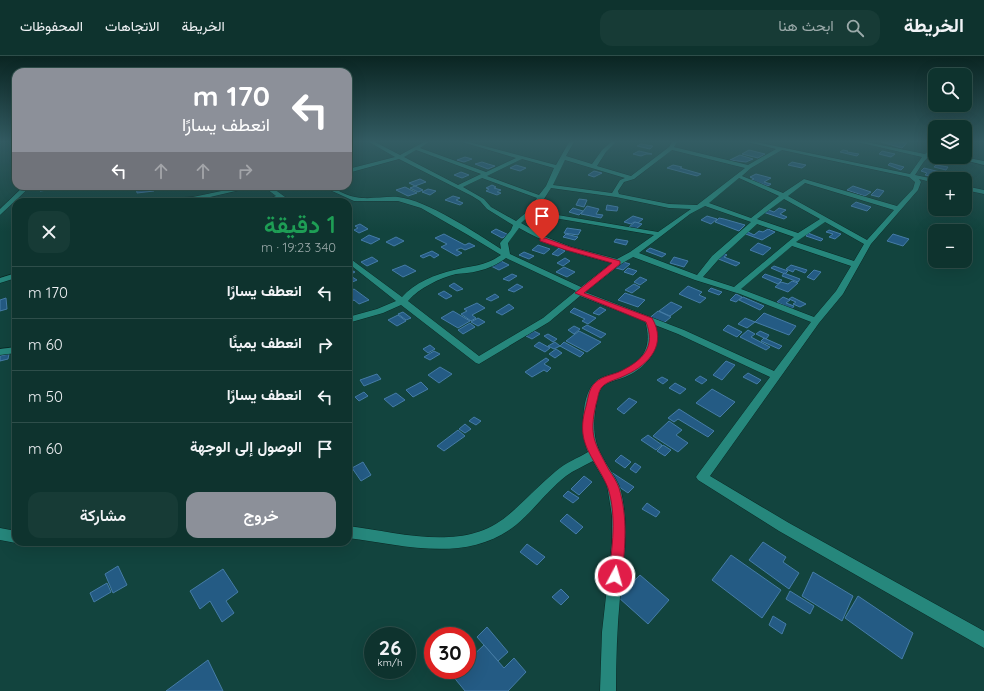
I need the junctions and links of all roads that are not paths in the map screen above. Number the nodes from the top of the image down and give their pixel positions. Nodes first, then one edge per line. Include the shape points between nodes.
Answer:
1 (428, 172) edge
2 (476, 172) edge
3 (491, 172) edge
4 (555, 172) edge
5 (612, 172) edge
6 (640, 172) edge
7 (743, 172) edge
8 (890, 172) edge
9 (914, 172) edge
10 (484, 175) junction
11 (738, 176) junction
12 (911, 176) junction
13 (632, 178) junction
14 (928, 180) edge
15 (550, 186) junction
16 (458, 187) junction
17 (972, 189) edge
18 (24, 190) edge
19 (235, 190) edge
20 (272, 190) edge
21 (333, 190) edge
22 (984, 192) edge
23 (616, 195) junction
24 (281, 196) junction
25 (784, 196) junction
26 (16, 198) edge
27 (197, 198) edge
28 (275, 198) edge
29 (284, 198) edge
30 (352, 198) edge
31 (352, 198) edge
32 (542, 198) junction
33 (12, 201) edge
34 (702, 206) junction
35 (899, 209) junction
36 (12, 210) edge
37 (2, 211) edge
38 (530, 212) junction
39 (824, 219) junction
40 (754, 221) junction
41 (517, 223) junction
42 (660, 234) junction
43 (800, 236) junction
44 (868, 242) junction
45 (791, 243) junction
46 (633, 254) junction
47 (506, 255) junction
48 (352, 262) edge
49 (618, 262) junction
50 (854, 264) junction
51 (12, 276) edge
52 (698, 278) junction
53 (0, 281) edge
54 (736, 289) junction
55 (580, 292) junction
56 (403, 301) junction
57 (352, 319) edge
58 (649, 320) junction
59 (816, 321) junction
60 (12, 350) edge
61 (0, 352) edge
62 (777, 376) junction
63 (595, 454) junction
64 (352, 533) edge
65 (0, 534) edge
66 (12, 536) edge
67 (984, 640) edge
68 (608, 691) edge

1 - 16 street
2 - 10 street
3 - 10 street
4 - 15 street
5 - 13 street
6 - 13 street
7 - 11 street
8 - 12 street
9 - 12 street
10 - 16 street
10 - 32 street
11 - 25 street
11 - 34 street
12 - 14 street
12 - 35 street via 918,182 918,186
13 - 23 street via 620,183 615,191
15 - 23 street
15 - 32 street
16 - 41 street
17 - 22 street
18 - 26 street
19 - 27 street
20 - 24 street
21 - 30 street
23 - 34 street via 669,206
24 - 28 street
24 - 29 street
25 - 35 street via 804,181
25 - 39 street
25 - 40 street
31 - 47 street via 408,201 458,226
32 - 38 street
33 - 37 street
34 - 40 street
34 - 42 street
35 - 44 street
36 - 37 street
38 - 41 street
38 - 42 street
39 - 43 street
39 - 44 street
40 - 43 street
40 - 52 street
41 - 47 street via 504,243
41 - 49 street via 555,244
42 - 46 street
43 - 45 street
44 - 50 street
45 - 50 street
45 - 54 street
46 - 49 street
46 - 52 street
47 - 55 street
47 - 56 street via 477,269 437,278 410,293
48 - 56 street
49 - 55 street
50 - 59 street via 846,284
51 - 53 street
52 - 54 street
54 - 59 street
55 - 56 street via 546,320 479,361
55 - 58 street
56 - 57 street
58 - 62 street via 702,341
58 - 63 street via 655,339 646,357 625,372 600,383 596,388 590,409 588,432 589,443
59 - 62 street
60 - 61 street
62 - 67 street via 702,477 784,527
63 - 64 street via 562,473 503,528 490,534 450,544 426,544
63 - 68 street via 614,487 620,531 608,650
65 - 66 street

